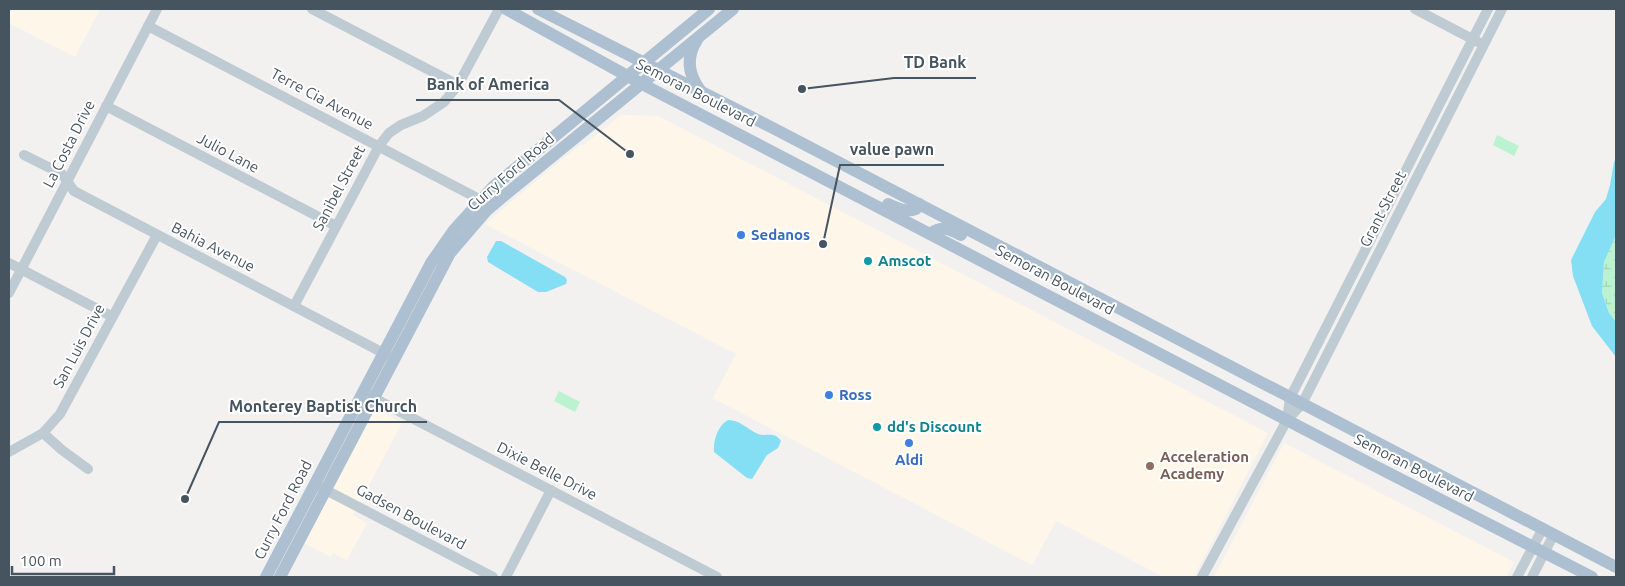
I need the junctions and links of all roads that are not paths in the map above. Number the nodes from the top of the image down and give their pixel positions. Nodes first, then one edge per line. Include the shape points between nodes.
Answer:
1 (157, 9) edge
2 (312, 9) edge
3 (499, 9) edge
4 (506, 9) edge
5 (538, 9) edge
6 (710, 9) edge
7 (733, 9) edge
8 (1415, 9) edge
9 (1488, 9) edge
10 (1502, 9) edge
11 (148, 26) junction
12 (698, 38) junction
13 (1473, 39) junction
14 (1484, 45) junction
15 (644, 63) junction
16 (658, 70) junction
17 (628, 76) junction
18 (642, 84) junction
19 (458, 85) junction
20 (702, 92) junction
21 (106, 106) junction
22 (1434, 114) junction
23 (1446, 120) junction
24 (1427, 130) junction
25 (1437, 136) junction
26 (379, 146) junction
27 (24, 155) dead end
28 (67, 182) junction
29 (481, 200) junction
30 (870, 202) junction
31 (919, 204) junction
32 (1384, 213) junction
33 (1395, 219) junction
34 (336, 226) junction
35 (930, 234) junction
36 (156, 235) junction
37 (450, 253) junction
38 (9, 262) edge
39 (22, 269) junction
40 (1051, 273) junction
41 (1346, 286) junction
42 (1357, 292) junction
43 (9, 293) edge
44 (294, 306) junction
45 (111, 316) junction
46 (1147, 323) junction
47 (1105, 325) junction
48 (389, 356) junction
49 (368, 395) junction
50 (1290, 398) junction
51 (1302, 404) junction
52 (1287, 420) junction
53 (43, 433) junction
54 (9, 452) edge
55 (88, 469) dead end
56 (320, 487) junction
57 (551, 490) junction
58 (1543, 528) junction
59 (1554, 534) junction
60 (1539, 549) junction
61 (1616, 567) edge
62 (266, 577) edge
63 (280, 577) edge
64 (493, 577) edge
65 (506, 577) edge
66 (717, 577) edge
67 (1202, 577) edge
68 (1517, 577) edge
69 (1532, 577) edge
70 (1592, 577) edge

1 - 11 street, La Costa Drive
2 - 19 street
3 - 19 street, Sanibel Street
4 - 17 main road, Semoran Boulevard
5 - 15 main road, Semoran Boulevard
6 - 15 main road, Curry Ford Road
7 - 12 main road, Curry Ford Road
8 - 13 street
9 - 13 street, Grant Street
10 - 14 street, Grant Street
11 - 21 street, La Costa Drive
11 - 26 street, Terre Cia Avenue
12 - 16 main road, Curry Ford Road
12 - 20 main road via 692,48 689,65 692,78
13 - 14 street
13 - 22 street, Grant Street
14 - 23 street, Grant Street
15 - 16 main road, Semoran Boulevard
15 - 17 main road, Curry Ford Road
16 - 18 main road, Curry Ford Road
16 - 20 main road, Semoran Boulevard
17 - 18 main road, Semoran Boulevard
17 - 29 main road, Curry Ford Road
18 - 30 main road, Semoran Boulevard
18 - 37 main road, Curry Ford Road via 498,200
19 - 26 street, Sanibel Street via 444,102 389,133
20 - 31 main road, Semoran Boulevard
21 - 28 street, La Costa Drive
21 - 34 street, Julio Lane
22 - 23 street
22 - 24 street, Grant Street
23 - 25 street, Grant Street
24 - 25 street
24 - 32 street, Grant Street
25 - 33 street, Grant Street
26 - 29 street, Terre Cia Avenue
26 - 34 street, Sanibel Street
27 - 28 street, Bahia Avenue via 62,174
28 - 36 street, Bahia Avenue via 74,191
28 - 39 street, La Costa Drive
29 - 37 main road via 481,206 455,240
29 - 48 main road, Curry Ford Road via 431,263
30 - 31 main road via 911,211
30 - 35 main road, Semoran Boulevard
31 - 40 main road, Semoran Boulevard
32 - 33 street
32 - 41 street, Grant Street
33 - 42 street, Grant Street
34 - 44 street, Sanibel Street
35 - 40 main road via 939,228 948,229 1036,274
35 - 47 main road, Semoran Boulevard
36 - 44 street, Bahia Avenue
36 - 45 street, San Luis Drive
37 - 48 main road, Curry Ford Road
38 - 39 street
39 - 43 street, La Costa Drive
39 - 45 street
40 - 46 main road, Semoran Boulevard
41 - 42 street
41 - 50 street, Grant Street
42 - 51 street, Grant Street
44 - 48 street, Bahia Avenue
45 - 53 street, San Luis Drive via 60,414
46 - 47 main road via 1128,329
46 - 50 main road, Semoran Boulevard
47 - 52 main road, Semoran Boulevard
48 - 49 main road, Curry Ford Road
49 - 56 main road, Curry Ford Road
49 - 57 street, Dixie Belle Drive
50 - 51 main road, Semoran Boulevard
50 - 52 street, Grant Street
51 - 52 street, Grant Street
51 - 58 main road, Semoran Boulevard
52 - 60 main road, Semoran Boulevard
52 - 67 street, Grant Street
53 - 54 street, San Luis Drive
53 - 55 street
56 - 62 main road, Curry Ford Road
56 - 63 main road, Curry Ford Road
56 - 64 street, Gadsen Boulevard
57 - 65 street
57 - 66 street, Dixie Belle Drive
58 - 59 main road, Semoran Boulevard
58 - 60 street
59 - 60 street
59 - 61 main road, Semoran Boulevard
60 - 68 street
60 - 69 street
60 - 70 main road, Semoran Boulevard

